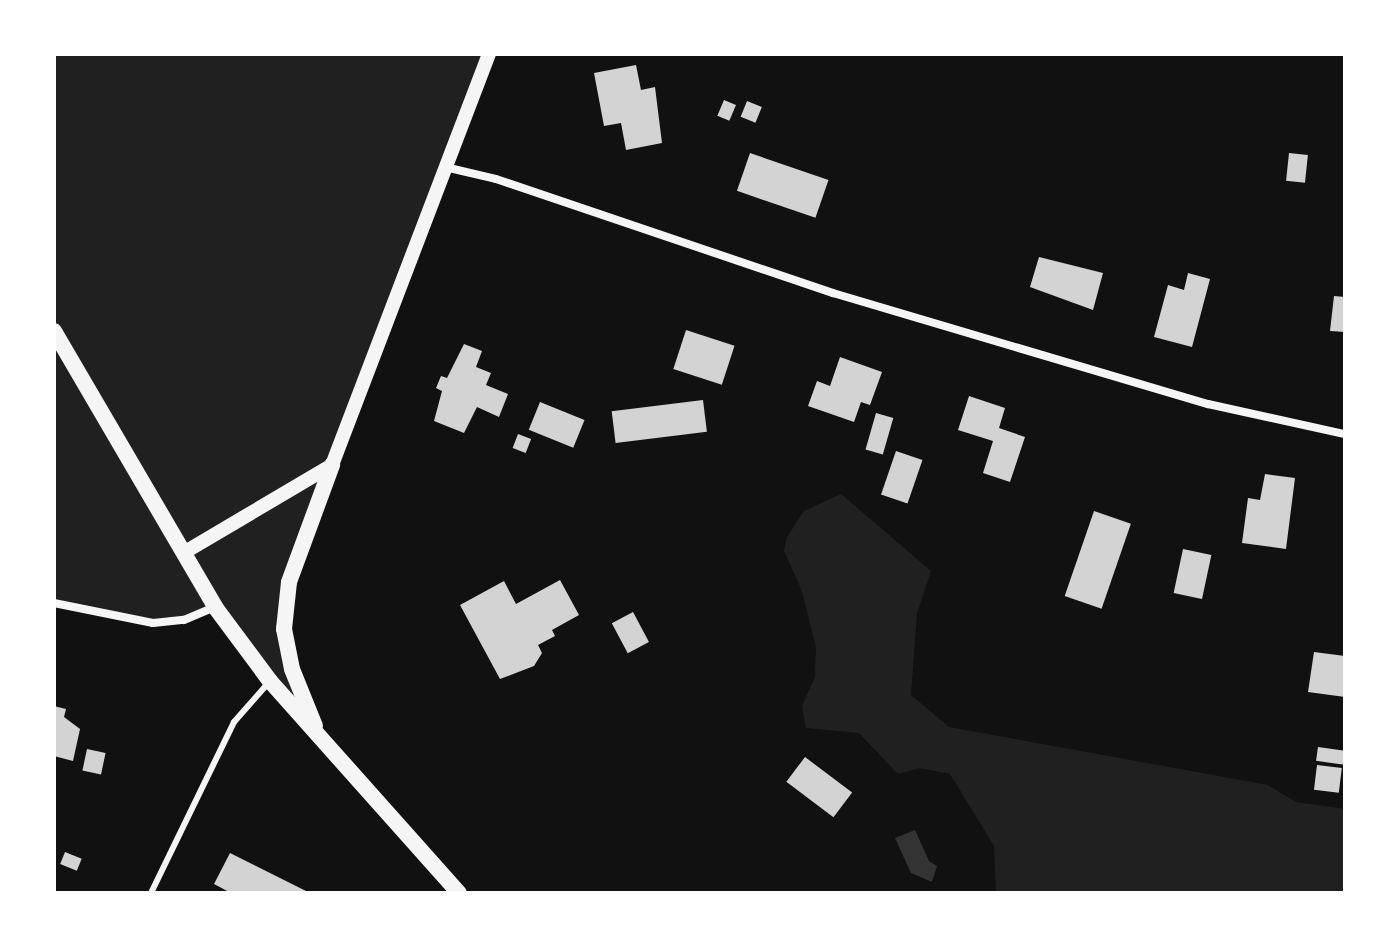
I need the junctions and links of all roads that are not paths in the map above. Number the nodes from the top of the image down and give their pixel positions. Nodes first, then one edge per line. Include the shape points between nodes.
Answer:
1 (489, 54) edge
2 (445, 166) junction
3 (54, 331) edge
4 (1345, 434) edge
5 (332, 465) junction
6 (185, 552) junction
7 (54, 603) edge
8 (215, 607) junction
9 (270, 681) junction
10 (320, 739) junction
11 (151, 893) edge
12 (459, 893) edge

1 - 2 street
2 - 4 street via 863,302 1208,404
2 - 5 street
3 - 6 main road
5 - 6 street
5 - 10 main road via 289,582 284,629 292,669
6 - 8 main road
7 - 8 street via 153,623 184,620
8 - 9 main road
9 - 10 main road
9 - 11 lane via 234,722
10 - 12 main road

